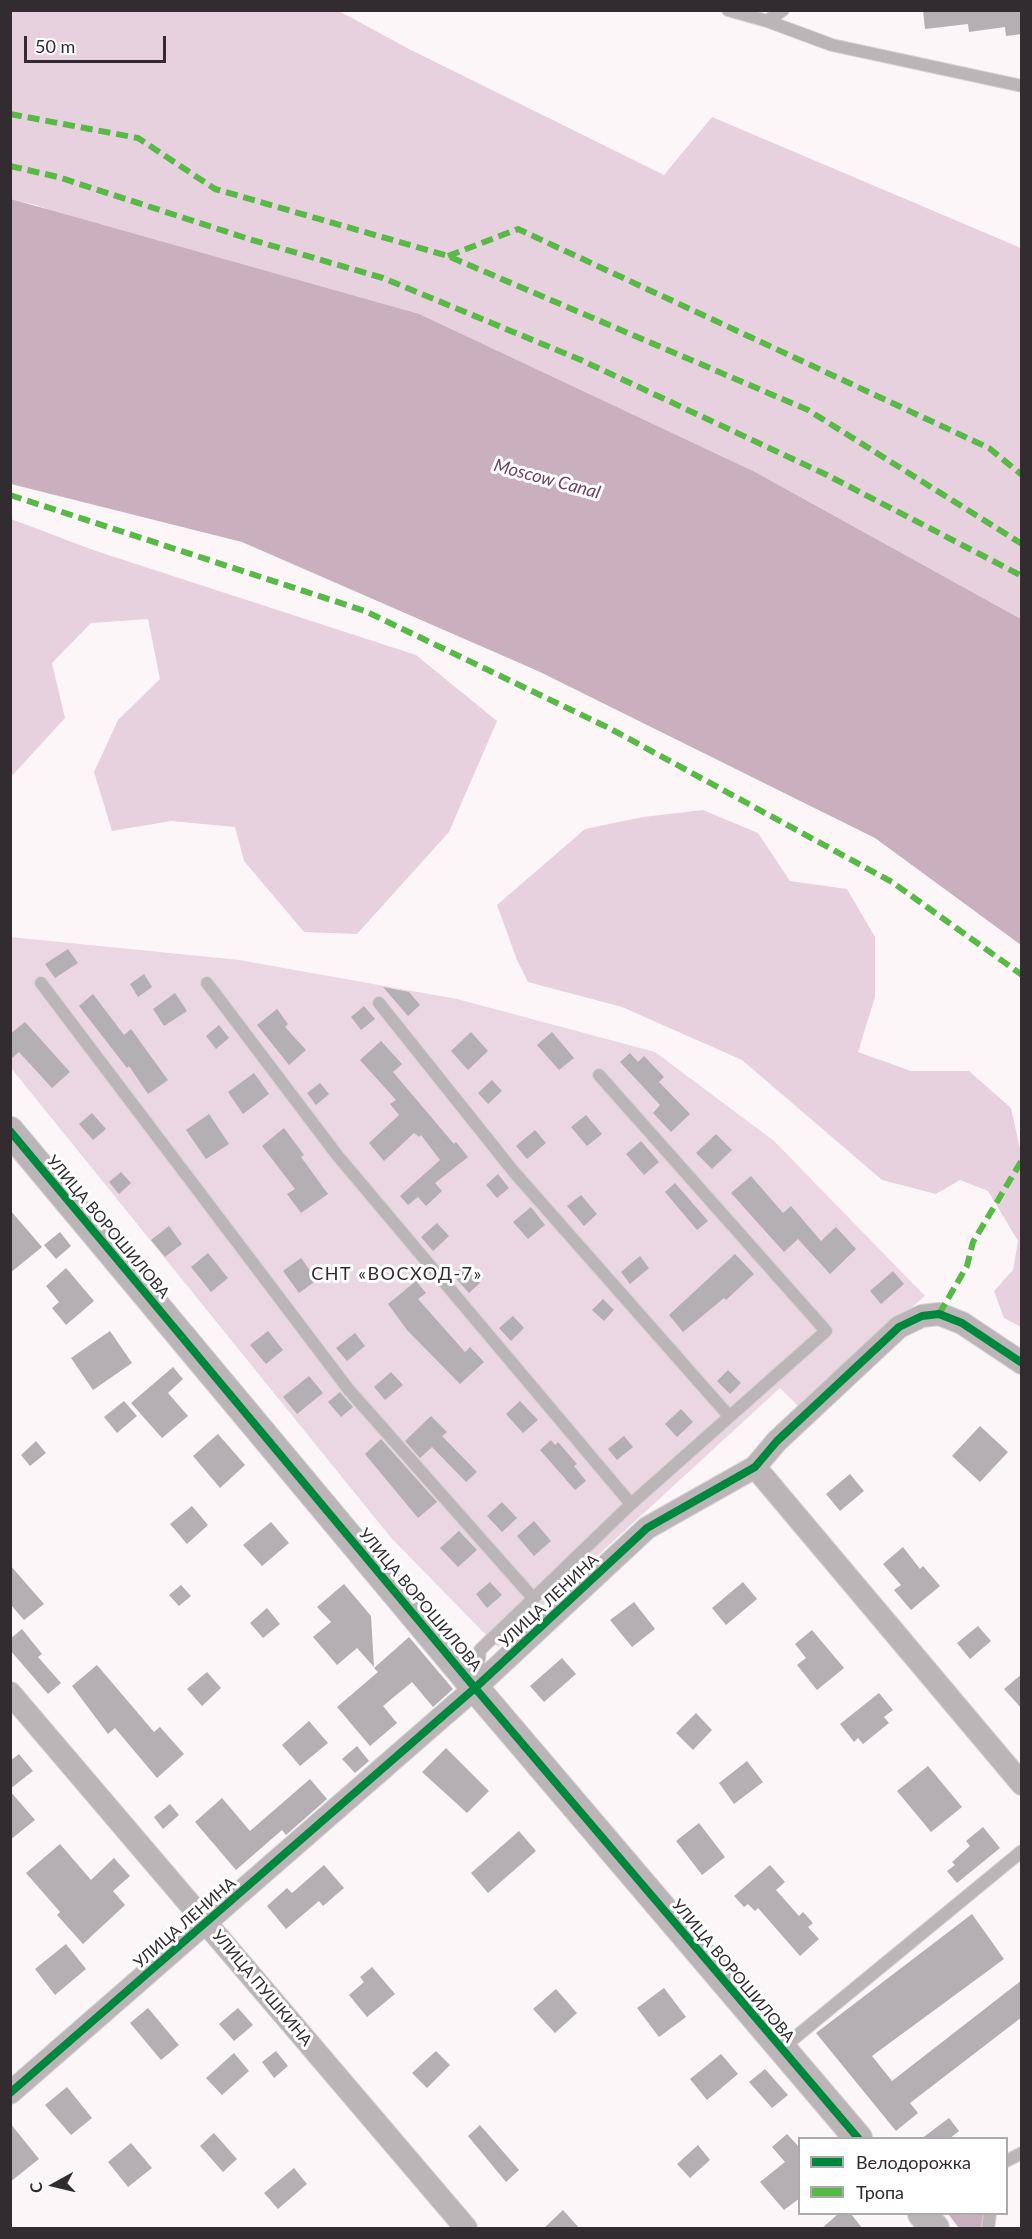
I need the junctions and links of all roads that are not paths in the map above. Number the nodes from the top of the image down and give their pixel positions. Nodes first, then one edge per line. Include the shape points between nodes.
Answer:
1 (728, 10) edge
2 (783, 10) edge
3 (767, 21) junction
4 (1022, 86) edge
5 (41, 983) dead end
6 (207, 983) dead end
7 (380, 1004) dead end
8 (599, 1075) dead end
9 (10, 1131) edge
10 (1022, 1363) edge
11 (729, 1416) junction
12 (755, 1467) junction
13 (631, 1503) junction
14 (533, 1598) junction
15 (475, 1688) junction
16 (10, 1693) edge
17 (1022, 1784) edge
18 (1022, 1851) edge
19 (206, 1923) junction
20 (781, 2049) junction
21 (10, 2093) edge
22 (856, 2137) edge
23 (1022, 2153) edge
24 (1008, 2161) edge
25 (923, 2215) edge
26 (466, 2229) edge
27 (935, 2229) edge

1 - 3 lane
2 - 3 lane
3 - 4 lane via 832,45
5 - 14 lane via 349,1390
6 - 13 lane via 337,1155
7 - 11 lane via 514,1172
8 - 11 lane via 826,1331
9 - 15 street, УЛИЦА ВОРОШИЛОВА
10 - 12 street, УЛИЦА ЛЕНИНА via 962,1323 939,1314 922,1316 899,1327 777,1441
11 - 13 lane
12 - 15 street, УЛИЦА ЛЕНИНА via 647,1528
12 - 17 street
13 - 14 lane
14 - 15 lane via 480,1650
15 - 19 street, УЛИЦА ЛЕНИНА
15 - 20 street, УЛИЦА ВОРОШИЛОВА
16 - 19 street, УЛИЦА ПУШКИНА
18 - 20 lane
19 - 21 street, УЛИЦА ЛЕНИНА
19 - 26 street, УЛИЦА ПУШКИНА
20 - 22 street, УЛИЦА ВОРОШИЛОВА
23 - 24 lane
25 - 27 street

